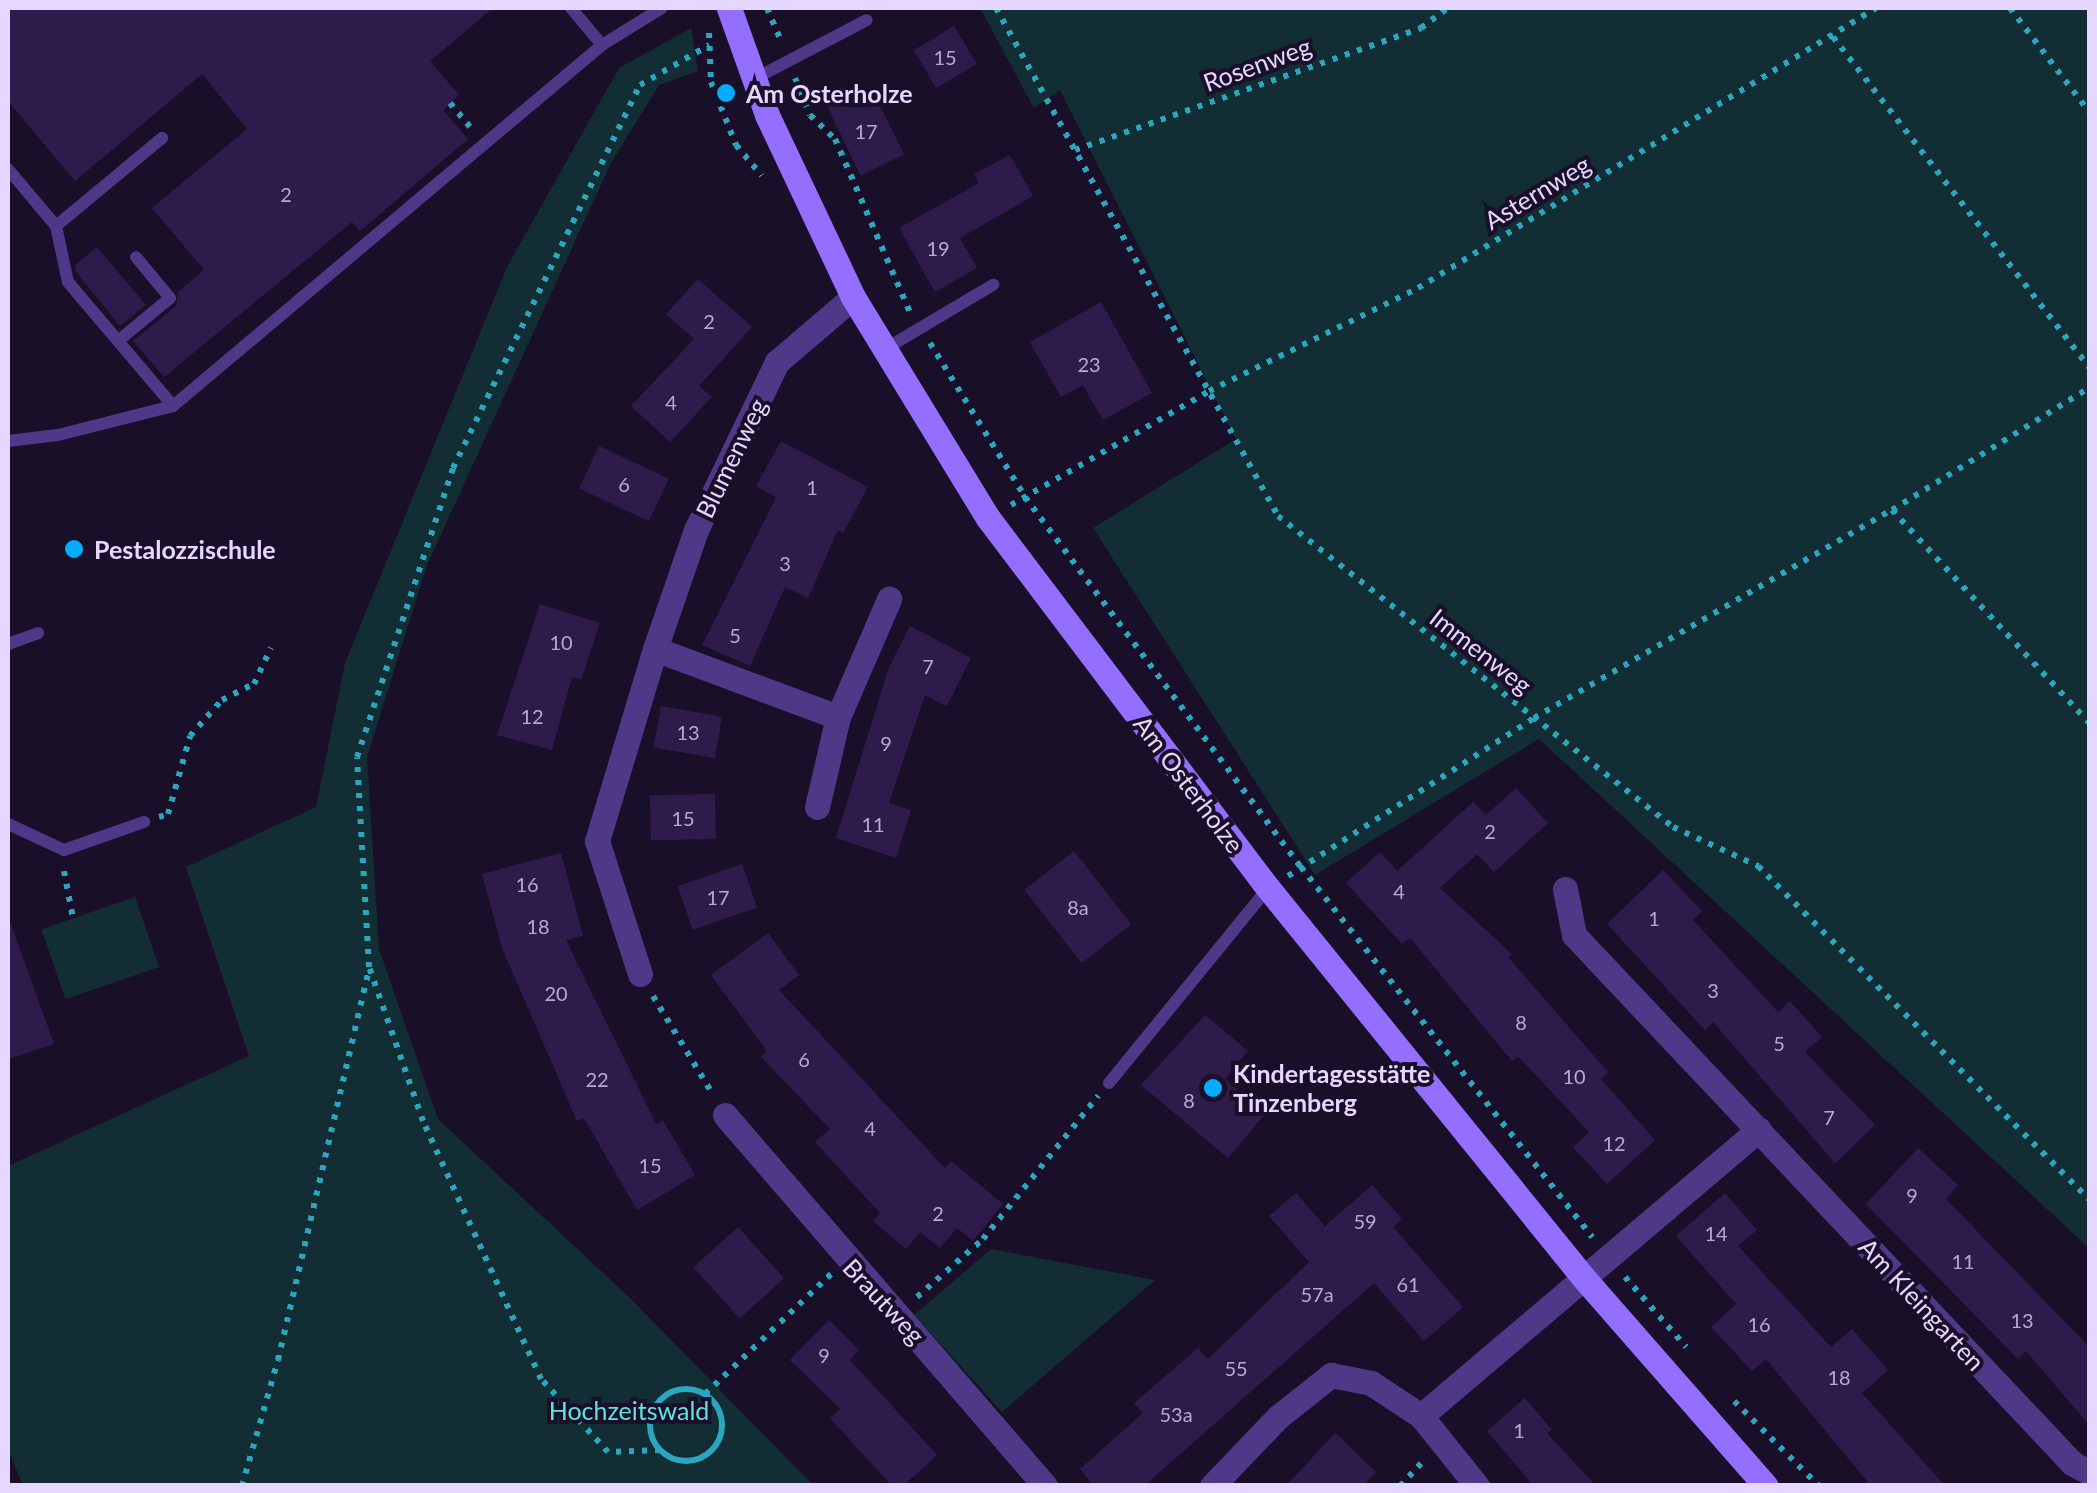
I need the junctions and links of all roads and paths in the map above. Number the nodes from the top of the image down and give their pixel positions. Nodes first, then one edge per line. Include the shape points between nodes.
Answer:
1 (571, 8) edge
2 (662, 8) edge
3 (767, 8) edge
4 (996, 8) edge
5 (1448, 8) edge
6 (1876, 8) edge
7 (2010, 8) edge
8 (732, 19) edge
9 (867, 20) dead end
10 (1832, 36) junction
11 (602, 45) junction
12 (790, 63) junction
13 (754, 79) junction
14 (2090, 114) edge
15 (162, 138) dead end
16 (1075, 150) junction
17 (8, 168) edge
18 (56, 226) junction
19 (136, 257) dead end
20 (992, 285) dead end
21 (853, 297) junction
22 (920, 327) junction
23 (118, 341) junction
24 (885, 349) junction
25 (2090, 368) edge
26 (2090, 387) edge
27 (1208, 391) junction
28 (173, 406) junction
29 (8, 441) edge
30 (1025, 497) junction
31 (1892, 510) junction
32 (988, 518) junction
33 (889, 599) dead end
34 (38, 634) dead end
35 (8, 644) edge
36 (272, 648) dead end
37 (655, 649) junction
38 (838, 717) junction
39 (1534, 718) junction
40 (2090, 724) edge
41 (818, 807) dead end
42 (144, 822) joint
43 (8, 824) edge
44 (64, 850) junction
45 (1301, 867) junction
46 (1268, 888) junction
47 (1565, 888) dead end
48 (73, 918) dead end
49 (369, 967) junction
50 (640, 974) joint
51 (1108, 1083) joint
52 (725, 1114) joint
53 (1759, 1130) junction
54 (2090, 1200) edge
55 (1607, 1256) junction
56 (846, 1260) junction
57 (1582, 1276) junction
58 (900, 1312) junction
59 (1691, 1352) dead end
60 (1727, 1393) dead end
61 (705, 1394) junction
62 (1420, 1416) junction
63 (660, 1450) junction
64 (2090, 1474) edge
65 (242, 1486) edge
66 (1045, 1486) edge
67 (1212, 1486) edge
68 (1477, 1486) edge
69 (1766, 1486) edge
70 (1818, 1486) edge

1 - 11 lane
2 - 11 lane
3 - 12 path
4 - 16 path, Immenweg
5 - 16 path, Rosenweg via 1420,28
6 - 10 path, Asternweg
7 - 14 path
8 - 13 street, Am Osterholze
8 - 49 path via 640,86 453,468 358,757
9 - 12 lane
10 - 25 path
10 - 27 path, Asternweg via 1418,288
11 - 28 lane
12 - 13 lane
12 - 22 path via 810,115 835,140 896,289
13 - 21 street, Am Osterholze
15 - 18 lane
16 - 27 path, Immenweg
17 - 18 lane
18 - 23 lane via 68,282
19 - 23 lane via 170,298
20 - 22 lane
21 - 24 street, Am Osterholze
21 - 37 street, Blumenweg via 777,362 696,530
22 - 24 lane
22 - 30 path
23 - 28 lane
24 - 32 street, Am Osterholze
26 - 31 path
27 - 30 path, Asternweg
27 - 39 path, Immenweg via 1278,516
28 - 29 lane via 58,436
30 - 32 path, Asternweg
30 - 45 path
31 - 39 path
31 - 40 path
32 - 46 street, Am Osterholze
33 - 38 street
34 - 35 lane
36 - 42 path via 254,684 222,700 190,736 168,814
37 - 38 street
37 - 50 street, Blumenweg via 596,841
38 - 41 street
39 - 45 path
39 - 54 path, Immenweg via 1673,827 1758,866
42 - 44 lane
43 - 44 lane
44 - 48 path via 63,888
45 - 46 path
45 - 55 path
46 - 51 lane
46 - 57 street, Am Osterholze
47 - 53 street, Am Kleingarten via 1574,935
49 - 63 path via 423,1122 541,1379 608,1452
49 - 65 path via 278,1360
50 - 52 path
51 - 58 path via 983,1239
52 - 56 street, Brautweg
53 - 55 street
53 - 64 street, Am Kleingarten via 2072,1464
55 - 57 street
55 - 59 path
56 - 58 street, Brautweg
56 - 61 path
57 - 62 street
57 - 69 street, Am Osterholze
58 - 66 street, Brautweg
60 - 70 path
61 - 63 path via 674,1390 655,1406 650,1428
61 - 63 path via 722,1425 714,1448 682,1461
62 - 67 street via 1371,1383 1331,1375
62 - 68 street

